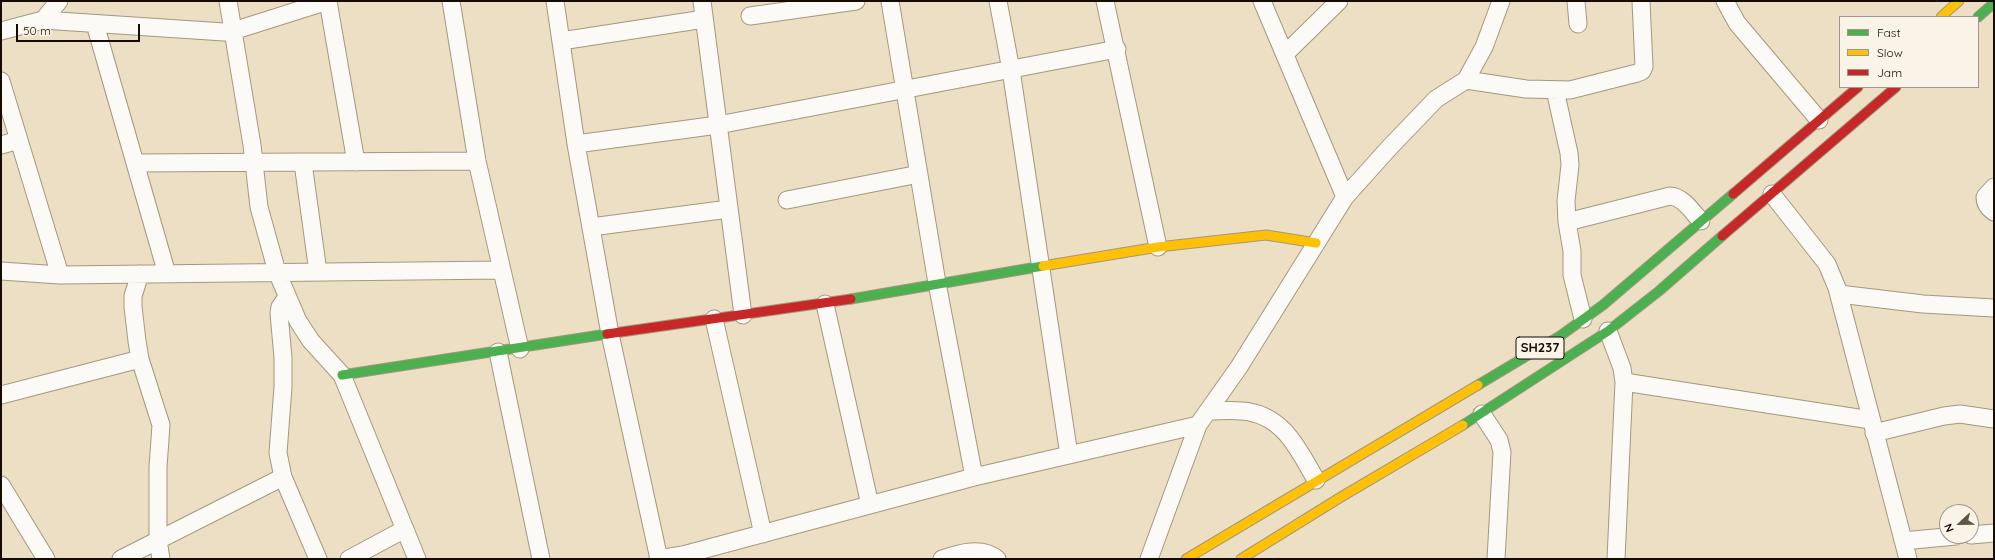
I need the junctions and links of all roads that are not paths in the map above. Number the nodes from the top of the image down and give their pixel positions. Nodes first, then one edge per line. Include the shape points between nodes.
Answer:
1 (59, 1) edge
2 (228, 1) edge
3 (328, 1) edge
4 (451, 1) edge
5 (556, 1) edge
6 (702, 1) edge
7 (856, 1) edge
8 (890, 1) edge
9 (998, 1) edge
10 (1105, 1) edge
11 (1262, 1) edge
12 (1339, 1) edge
13 (1576, 1) edge
14 (1641, 1) edge
15 (1960, 1) edge
16 (1499, 2) edge
17 (1729, 3) edge
18 (1994, 3) edge
19 (750, 16) dead end
20 (1942, 16) edge
21 (1979, 16) edge
22 (704, 19) junction
23 (43, 20) junction
24 (95, 24) junction
25 (1578, 24) dead end
26 (1, 31) edge
27 (233, 31) junction
28 (561, 41) junction
29 (1117, 49) junction
30 (1285, 54) junction
31 (1011, 70) junction
32 (1466, 80) junction
33 (1, 81) edge
34 (1857, 88) edge
35 (1895, 88) edge
36 (905, 90) junction
37 (1555, 90) junction
38 (1819, 120) junction
39 (718, 125) junction
40 (19, 140) junction
41 (576, 144) junction
42 (1, 145) edge
43 (477, 161) junction
44 (356, 162) junction
45 (135, 163) junction
46 (253, 163) junction
47 (303, 163) junction
48 (919, 174) junction
49 (1994, 187) edge
50 (1772, 194) junction
51 (1345, 197) junction
52 (787, 200) dead end
53 (729, 209) junction
54 (1994, 212) edge
55 (1701, 221) junction
56 (1566, 222) junction
57 (591, 228) junction
58 (1316, 243) junction
59 (1158, 247) junction
60 (1040, 266) junction
61 (502, 270) junction
62 (1, 271) edge
63 (277, 272) junction
64 (318, 272) junction
65 (140, 274) junction
66 (167, 274) junction
67 (60, 275) junction
68 (937, 283) junction
69 (1838, 294) junction
70 (287, 297) junction
71 (825, 304) junction
72 (1994, 308) edge
73 (743, 315) junction
74 (714, 319) junction
75 (1583, 319) junction
76 (1608, 331) junction
77 (610, 334) junction
78 (520, 349) junction
79 (498, 352) junction
80 (140, 359) junction
81 (342, 375) junction
82 (1624, 382) junction
83 (1, 395) edge
84 (1208, 411) junction
85 (1482, 414) junction
86 (1994, 419) edge
87 (1198, 425) junction
88 (1873, 426) junction
89 (1069, 455) junction
90 (283, 477) junction
91 (974, 477) junction
92 (1316, 480) junction
93 (1, 485) edge
94 (870, 505) junction
95 (405, 529) junction
96 (1994, 533) edge
97 (763, 534) junction
98 (1979, 534) edge
99 (1939, 537) edge
100 (158, 540) junction
101 (1903, 540) junction
102 (684, 557) edge
103 (46, 559) edge
104 (121, 559) edge
105 (160, 559) edge
106 (318, 559) edge
107 (349, 559) edge
108 (417, 559) edge
109 (541, 559) edge
110 (659, 559) edge
111 (942, 559) edge
112 (997, 559) edge
113 (1149, 559) edge
114 (1186, 559) edge
115 (1241, 559) edge
116 (1496, 559) edge
117 (1616, 559) edge
118 (1908, 559) edge

1 - 23 street
2 - 27 street
3 - 27 street
3 - 44 street
4 - 43 street
5 - 28 street
6 - 22 street
7 - 19 street
8 - 36 street
9 - 31 street
10 - 29 street
11 - 30 street
12 - 30 street
13 - 25 street
14 - 37 street via 1644,67 1642,71 1570,90
15 - 20 main road
16 - 32 street via 1484,47
17 - 38 street via 1737,23
18 - 21 main road
22 - 28 street
22 - 39 street
23 - 24 street
23 - 26 street
24 - 27 street
24 - 45 street
27 - 46 street
28 - 41 street
29 - 31 street
29 - 59 street
30 - 51 street
31 - 36 street
31 - 60 street
32 - 37 street via 1526,89
32 - 51 street via 1436,99
33 - 40 street
34 - 38 main road, SH237
35 - 50 main road, SH237
36 - 39 street
36 - 48 street
37 - 56 street via 1570,165
38 - 55 main road, SH237
39 - 41 street
39 - 53 street
40 - 42 street
40 - 67 street
41 - 57 street
43 - 44 street
43 - 61 street
44 - 47 street
45 - 46 street
45 - 66 street
46 - 47 street
46 - 63 street via 259,207
47 - 64 street
48 - 52 street
48 - 68 street
49 - 54 street via 1985,197 1985,202
50 - 69 street via 1827,264
50 - 76 main road, SH237 via 1660,291
51 - 58 street
53 - 57 street
53 - 73 street
55 - 56 street via 1683,201 1670,196
55 - 75 main road, SH237 via 1603,305
56 - 75 street via 1572,251 1572,275
57 - 77 street
58 - 59 main road via 1266,235
58 - 84 street via 1239,367
59 - 60 main road
60 - 68 main road
60 - 89 street
61 - 64 street
61 - 78 street
62 - 67 street
63 - 64 street
63 - 66 street
63 - 70 street
65 - 66 street
65 - 67 street
65 - 80 street via 133,296 133,307
68 - 71 main road
68 - 91 street
69 - 72 street via 1923,304
69 - 88 street
70 - 81 street via 311,341
70 - 90 street via 279,313 283,386 278,453
71 - 73 main road
71 - 94 street
73 - 74 main road
74 - 77 main road
74 - 97 street
75 - 92 main road, SH237 via 1560,336
76 - 82 street via 1622,368
76 - 85 main road, SH237
77 - 78 main road
77 - 110 street
78 - 79 main road
79 - 81 main road
79 - 109 street
80 - 83 street
80 - 100 street via 161,425
81 - 95 street
82 - 88 street
82 - 117 street
84 - 87 street
84 - 92 street via 1242,411 1258,414 1276,424 1293,439
85 - 115 main road, SH237
85 - 116 street via 1499,440 1502,452
86 - 88 street via 1960,414
87 - 89 street
87 - 113 street
88 - 101 street
89 - 91 street
90 - 100 street
90 - 106 street
91 - 94 street
92 - 114 main road, SH237
93 - 103 street
94 - 97 street
95 - 107 street
95 - 108 street
96 - 98 street
97 - 102 street
99 - 101 street
100 - 104 street
100 - 105 street
101 - 118 street
102 - 110 street
111 - 112 street via 974,552 988,553

